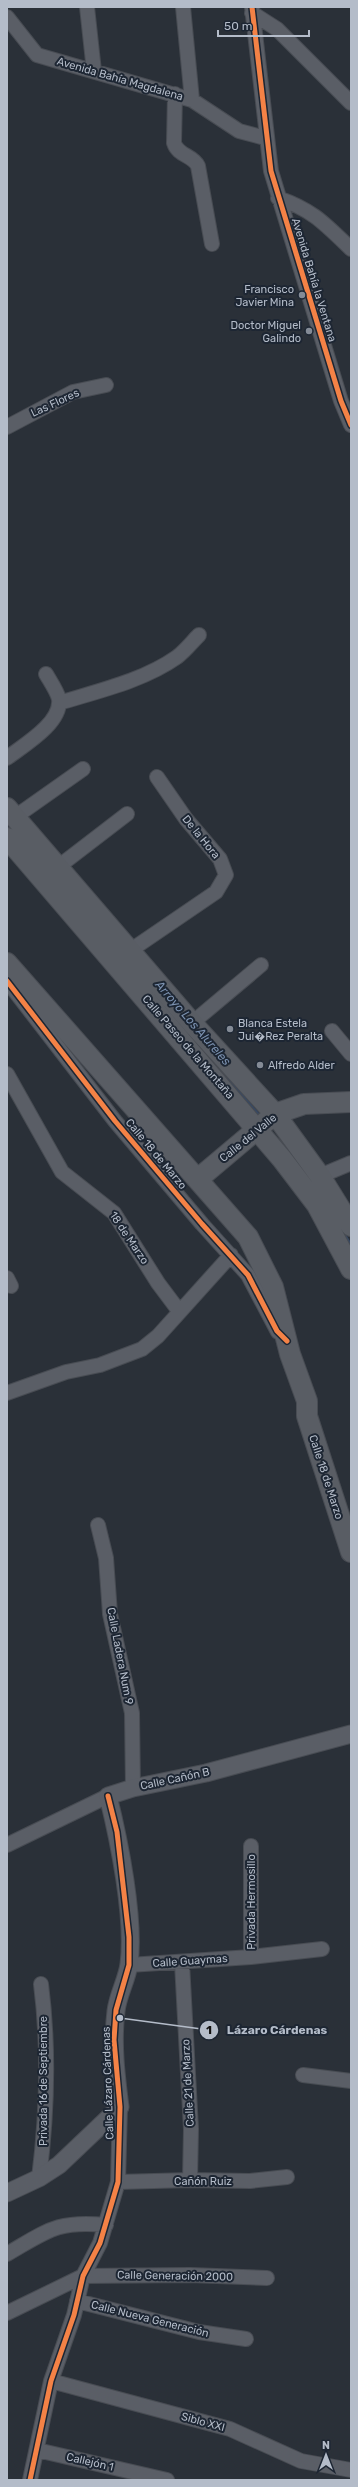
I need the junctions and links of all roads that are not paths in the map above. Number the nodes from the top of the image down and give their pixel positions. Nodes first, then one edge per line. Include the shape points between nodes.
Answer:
1 (87, 7) edge
2 (183, 7) edge
3 (252, 10) edge
4 (7, 17) edge
5 (94, 71) junction
6 (175, 94) junction
7 (192, 100) junction
8 (351, 103) edge
9 (265, 138) junction
10 (278, 198) junction
11 (212, 244) dead end
12 (351, 249) edge
13 (106, 385) dead end
14 (346, 403) edge
15 (351, 425) edge
16 (7, 427) edge
17 (200, 635) dead end
18 (46, 674) dead end
19 (59, 703) junction
20 (7, 758) edge
21 (83, 769) dead end
22 (157, 777) dead end
23 (11, 812) edge
24 (127, 814) dead end
25 (7, 838) edge
26 (58, 867) junction
27 (131, 950) junction
28 (7, 963) edge
29 (261, 965) dead end
30 (7, 981) edge
31 (192, 1023) junction
32 (332, 1031) dead end
33 (351, 1054) edge
34 (7, 1074) edge
35 (351, 1102) edge
36 (266, 1122) junction
37 (351, 1163) edge
38 (320, 1176) junction
39 (198, 1179) junction
40 (351, 1226) edge
41 (231, 1255) junction
42 (351, 1269) edge
43 (179, 1311) junction
44 (287, 1340) junction
45 (7, 1393) edge
46 (307, 1401) junction
47 (351, 1515) edge
48 (98, 1525) dead end
49 (351, 1552) edge
50 (351, 1734) edge
51 (133, 1788) junction
52 (108, 1796) junction
53 (7, 1845) edge
54 (251, 1846) dead end
55 (322, 1949) dead end
56 (251, 1957) junction
57 (182, 1962) junction
58 (129, 1965) junction
59 (41, 1984) dead end
60 (303, 2075) dead end
61 (351, 2081) edge
62 (120, 2107) junction
63 (287, 2177) dead end
64 (39, 2178) junction
65 (190, 2180) junction
66 (118, 2182) junction
67 (7, 2193) edge
68 (106, 2225) junction
69 (7, 2254) edge
70 (83, 2276) junction
71 (266, 2278) dead end
72 (77, 2301) junction
73 (7, 2313) edge
74 (246, 2338) dead end
75 (51, 2382) junction
76 (37, 2450) junction
77 (351, 2470) edge
78 (30, 2480) edge
79 (166, 2480) edge

1 - 5 street
2 - 7 street
3 - 8 street via 277,29
3 - 9 street, Avenida Bahía la Ventana
4 - 5 street, Avenida Bahía Magdalena via 37,55
5 - 6 street, Avenida Bahía Magdalena
6 - 7 street, Avenida Bahía Magdalena
6 - 11 street via 174,143 176,149 198,166
7 - 9 street, Avenida Bahía Magdalena via 239,131
9 - 10 street, Avenida Bahía la Ventana
10 - 12 street via 299,205 317,216
10 - 14 street, Avenida Bahía la Ventana
13 - 16 street, Las Flores via 73,392
14 - 15 street, Avenida Bahía la Ventana
17 - 19 street via 177,657 144,674
18 - 19 street via 59,698
19 - 20 street via 54,718
21 - 23 street
22 - 27 street, De la Hora via 186,819 220,859 226,875 216,892
23 - 26 main road, Calle Paseo de la Montaña
24 - 26 street
25 - 36 main road, Calle Paseo de la Montaña
26 - 27 main road, Calle Paseo de la Montaña
27 - 31 main road, Calle Paseo de la Montaña
28 - 39 main road, Calle 18 de Marzo
29 - 31 street
30 - 41 street, Calle 18 de Marzo via 115,1121
31 - 36 main road, Calle Paseo de la Montaña
32 - 33 street
34 - 43 street, 18 de Marzo via 62,1172 114,1213
35 - 36 main road, Calle del Valle via 304,1104
36 - 38 main road, Calle Paseo de la Montaña
36 - 39 main road, Calle del Valle
36 - 42 main road, Calle Paseo de la Montaña via 317,1205
37 - 38 street
38 - 40 main road, Calle Paseo de la Montaña
39 - 44 main road, Calle 18 de Marzo via 248,1236 273,1287
41 - 43 street
41 - 44 street, Calle 18 de Marzo via 248,1275 277,1330
43 - 45 street via 158,1336 142,1349 100,1365 66,1372
44 - 46 main road, Calle 18 de Marzo
46 - 47 main road, Calle 18 de Marzo via 317,1412
46 - 49 main road, Calle 18 de Marzo via 307,1416
48 - 51 street, Calle Ladera Num 9 via 106,1558 110,1614 132,1713
50 - 51 street, Calle Cañón B via 206,1773
51 - 52 street, Calle Cañón B
52 - 53 street, Calle Cañón B
52 - 58 street, Calle Lázaro Cárdenas via 117,1832 127,1906
54 - 56 street, Privada Hermosillo
55 - 56 street, Calle Guaymas
56 - 57 street, Calle Guaymas
57 - 58 street, Calle Guaymas
57 - 65 street, Calle 21 de Marzo via 191,2129
58 - 62 street, Calle Lázaro Cárdenas via 116,2010 114,2040
59 - 64 street, Privada 16 de Septiembre via 45,2134
60 - 61 street
62 - 64 street via 59,2165
62 - 66 street, Calle Lázaro Cárdenas
63 - 65 street, Cañón Ruiz via 250,2181
64 - 67 street
65 - 66 street, Cañón Ruiz
66 - 68 street, Calle Lázaro Cárdenas
68 - 69 street via 83,2223 57,2226
68 - 70 street, Calle Lázaro Cárdenas
70 - 71 street, Calle Generación 2000 via 190,2275
70 - 72 street, Calle Lázaro Cárdenas
70 - 73 street
72 - 74 street, Calle Nueva Generación via 199,2332
72 - 75 street, Calle Lázaro Cárdenas
75 - 76 street, Calle Lázaro Cárdenas
75 - 77 street, Siblo XXI via 230,2429 301,2461
76 - 78 street, Calle Lázaro Cárdenas
76 - 79 street, Callejón 1

